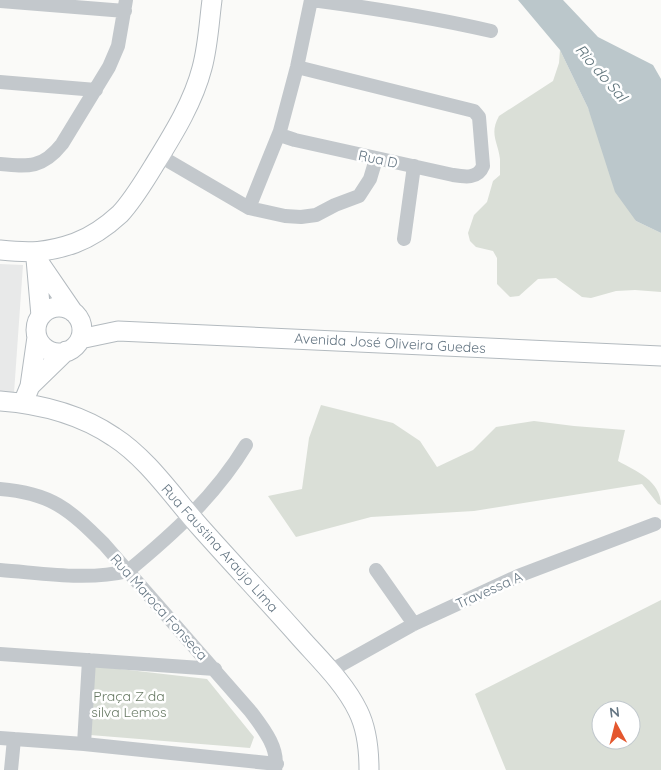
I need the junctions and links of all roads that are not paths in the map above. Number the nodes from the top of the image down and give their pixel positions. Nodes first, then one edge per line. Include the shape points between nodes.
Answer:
1 (212, 0) edge
2 (312, 0) edge
3 (0, 1) edge
4 (125, 6) edge
5 (491, 31) dead end
6 (297, 67) junction
7 (0, 82) edge
8 (96, 90) junction
9 (280, 131) junction
10 (160, 156) junction
11 (376, 159) junction
12 (0, 164) edge
13 (414, 166) junction
14 (249, 208) junction
15 (404, 239) dead end
16 (0, 250) edge
17 (36, 255) junction
18 (76, 315) junction
19 (41, 316) junction
20 (118, 331) junction
21 (37, 337) junction
22 (73, 345) junction
23 (661, 356) edge
24 (27, 395) junction
25 (0, 401) edge
26 (246, 445) dead end
27 (0, 489) edge
28 (190, 516) junction
29 (656, 524) dead end
30 (0, 570) edge
31 (376, 570) dead end
32 (128, 571) junction
33 (414, 624) junction
34 (0, 654) edge
35 (90, 660) junction
36 (215, 670) junction
37 (330, 671) junction
38 (7, 739) edge
39 (84, 744) junction
40 (276, 767) edge
41 (11, 770) edge
42 (369, 770) edge

1 - 10 street via 202,69 191,99
2 - 5 street via 392,10
2 - 6 street
3 - 4 street
4 - 8 street via 118,46
6 - 9 street
6 - 13 street, Rua D via 476,112 483,162 480,173 465,177
7 - 8 street
8 - 12 street via 62,144 48,159 30,165
9 - 11 street, Rua D via 283,136 295,140
9 - 14 street
10 - 14 street
10 - 17 street via 120,213 104,227 76,242
11 - 13 street, Rua D
11 - 14 street via 362,194 320,213 285,216
13 - 15 street
16 - 17 street
17 - 18 street
17 - 19 street
18 - 19 street via 60,307 52,308
18 - 20 street, Avenida José Oliveira Guedes
18 - 22 street via 81,325
19 - 21 street via 37,322
20 - 22 street, Avenida José Oliveira Guedes
20 - 23 street, Avenida José Oliveira Guedes
21 - 22 street via 52,352
21 - 24 street
22 - 24 street
24 - 25 street, Rua Faustina Araújo Lima
24 - 28 street, Rua Faustina Araújo Lima via 114,436 138,455
26 - 28 street via 226,476
27 - 32 street, Rua Maroca Fonseca via 35,494 70,511
28 - 32 street
28 - 37 street, Rua Faustina Araújo Lima
29 - 33 street, Travessa A via 518,576
30 - 32 street via 84,576
31 - 33 street
32 - 36 street, Rua Maroca Fonseca
33 - 37 street, Travessa A
34 - 35 street
35 - 36 street
35 - 39 street
36 - 40 street, Rua Maroca Fonseca via 270,738
37 - 42 street, Rua Faustina Araújo Lima via 358,711 368,745
38 - 39 street
38 - 41 street
39 - 40 street

